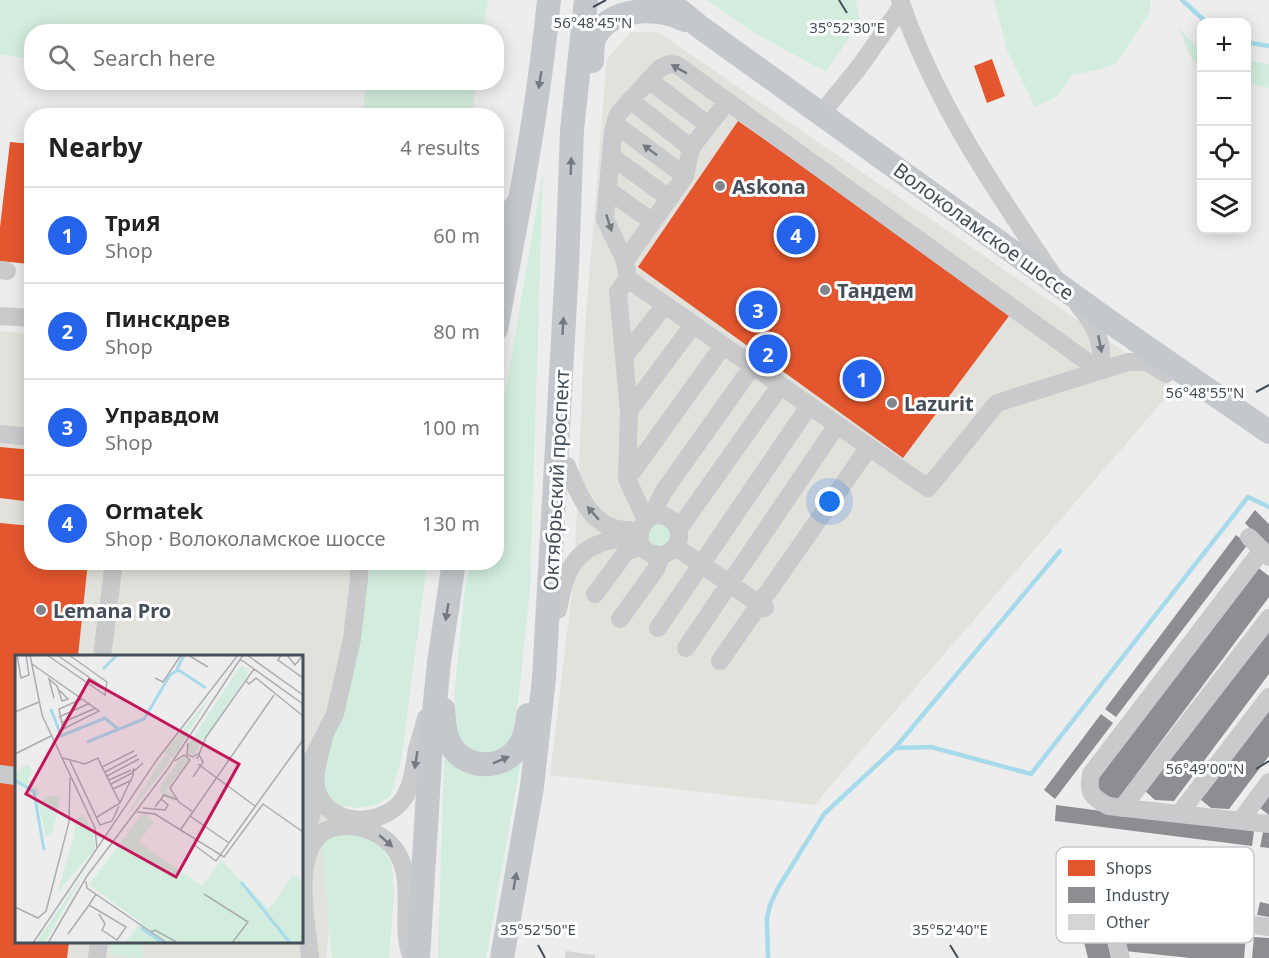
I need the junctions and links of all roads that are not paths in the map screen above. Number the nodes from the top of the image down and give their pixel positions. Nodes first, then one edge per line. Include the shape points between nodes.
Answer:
1 (549, 0) edge
2 (586, 0) edge
3 (667, 0) edge
4 (901, 3) edge
5 (700, 27) junction
6 (649, 80) junction
7 (630, 100) junction
8 (726, 103) junction
9 (821, 114) junction
10 (615, 124) junction
11 (708, 125) junction
12 (572, 130) junction
13 (691, 148) junction
14 (610, 156) junction
15 (685, 176) junction
16 (608, 190) junction
17 (522, 193) junction
18 (669, 198) junction
19 (504, 215) edge
20 (653, 222) junction
21 (625, 261) junction
22 (628, 279) junction
23 (504, 286) edge
24 (1061, 286) junction
25 (665, 305) junction
26 (0, 316) edge
27 (24, 318) edge
28 (693, 325) junction
29 (723, 346) junction
30 (624, 357) junction
31 (752, 367) junction
32 (1100, 371) junction
33 (1199, 384) junction
34 (780, 386) junction
35 (809, 406) junction
36 (559, 409) junction
37 (629, 411) junction
38 (837, 425) junction
39 (1269, 432) edge
40 (0, 434) edge
41 (24, 436) edge
42 (869, 447) junction
43 (567, 466) junction
44 (627, 479) junction
45 (644, 531) junction
46 (672, 544) junction
47 (1260, 548) edge
48 (700, 564) junction
49 (113, 570) edge
50 (359, 570) edge
51 (453, 570) edge
52 (731, 584) junction
53 (595, 594) dead end
54 (762, 606) junction
55 (1269, 618) edge
56 (620, 619) dead end
57 (552, 625) junction
58 (658, 628) dead end
59 (686, 648) dead end
60 (102, 655) edge
61 (439, 662) junction
62 (720, 662) dead end
63 (1269, 697) edge
64 (0, 774) edge
65 (15, 776) edge
66 (1269, 782) edge
67 (309, 792) edge
68 (1122, 808) junction
69 (1179, 814) junction
70 (1240, 821) junction
71 (1269, 824) edge
72 (336, 827) junction
73 (304, 829) edge
74 (308, 852) junction
75 (303, 874) edge
76 (303, 888) edge
77 (1254, 925) edge
78 (1269, 927) edge
79 (99, 943) edge
80 (1117, 943) edge
81 (97, 958) edge
82 (310, 958) edge
83 (412, 958) edge
84 (418, 958) edge
85 (502, 958) edge
86 (1121, 958) edge

1 -> 17 main road
2 - 12 main road, Октябрьский проспект
3 - 5 main road, Волоколамское шоссе
4 - 9 lane via 860,66
4 - 24 lane via 942,98 1007,208
5 - 9 main road, Волоколамское шоссе
5 - 12 main road, Волоколамское шоссе via 651,10 620,17 601,30 594,41 586,112
6 - 7 lane
8 -> 6 lane via 677,65 660,68
6 - 11 lane
7 - 10 lane
7 - 13 lane
8 - 11 lane
8 - 32 lane
9 - 24 main road, Волоколамское шоссе
10 - 14 lane
15 -> 10 lane
11 - 13 lane
36 -> 12 main road, Октябрьский проспект
13 - 15 lane
14 - 16 lane
14 - 18 lane
15 - 18 lane
16 - 20 lane
16 -> 21 lane via 605,219
17 - 19 lane
17 - 23 main road
18 - 20 lane
20 - 21 lane
21 - 22 lane
22 - 25 lane
22 - 30 lane via 618,292
24 -> 32 lane via 1092,321 1101,340
24 - 33 main road, Волоколамское шоссе
25 - 28 lane
25 - 30 lane
26 - 27 lane
28 - 29 lane
28 - 37 lane
29 - 31 lane
29 - 44 lane
30 - 37 lane
31 - 34 lane
31 - 45 lane via 664,491
32 - 33 lane via 1128,362 1147,362 1172,378
32 - 42 lane via 997,404 928,488
33 - 39 main road, Волоколамское шоссе
34 - 35 lane
34 - 46 lane
35 - 38 lane
35 - 48 lane
36 - 43 main road via 569,447
36 - 57 main road, Октябрьский проспект
37 - 44 lane
38 - 42 lane
38 - 52 lane
40 - 41 lane
42 - 54 lane
45 -> 43 lane via 615,530 601,523 579,496
43 - 57 main road
44 - 45 lane
45 - 46 lane via 650,554
45 - 46 lane via 657,516 668,518 673,521
45 - 53 lane
45 - 57 lane via 629,538 614,538 579,557 569,571
46 - 48 lane
46 - 56 lane
47 - 68 lane via 1092,774 1088,786 1094,798
48 - 52 lane
48 - 58 lane
49 - 60 lane
50 - 67 lane via 352,639 335,714 324,737
51 -> 61 main road
52 - 54 lane
52 - 59 lane
54 - 62 lane
55 - 68 lane
61 -> 57 main road via 445,729 453,748 462,758 475,763 502,761 513,754 524,737 537,657
85 -> 57 main road, Октябрьский проспект via 532,787
61 -> 67 lane via 411,780 399,803 387,813 360,820 334,814
61 - 84 main road
63 - 69 lane
64 - 65 lane
66 - 70 lane
67 - 73 lane via 312,814
68 - 69 lane
69 - 70 lane
70 - 71 lane
72 - 73 lane
72 - 74 lane via 315,837
72 -> 83 lane via 364,829 383,838 395,850 406,882 406,934
73 - 74 lane
74 - 75 lane
76 - 82 lane
77 - 78 lane
79 - 81 lane
80 - 86 lane

